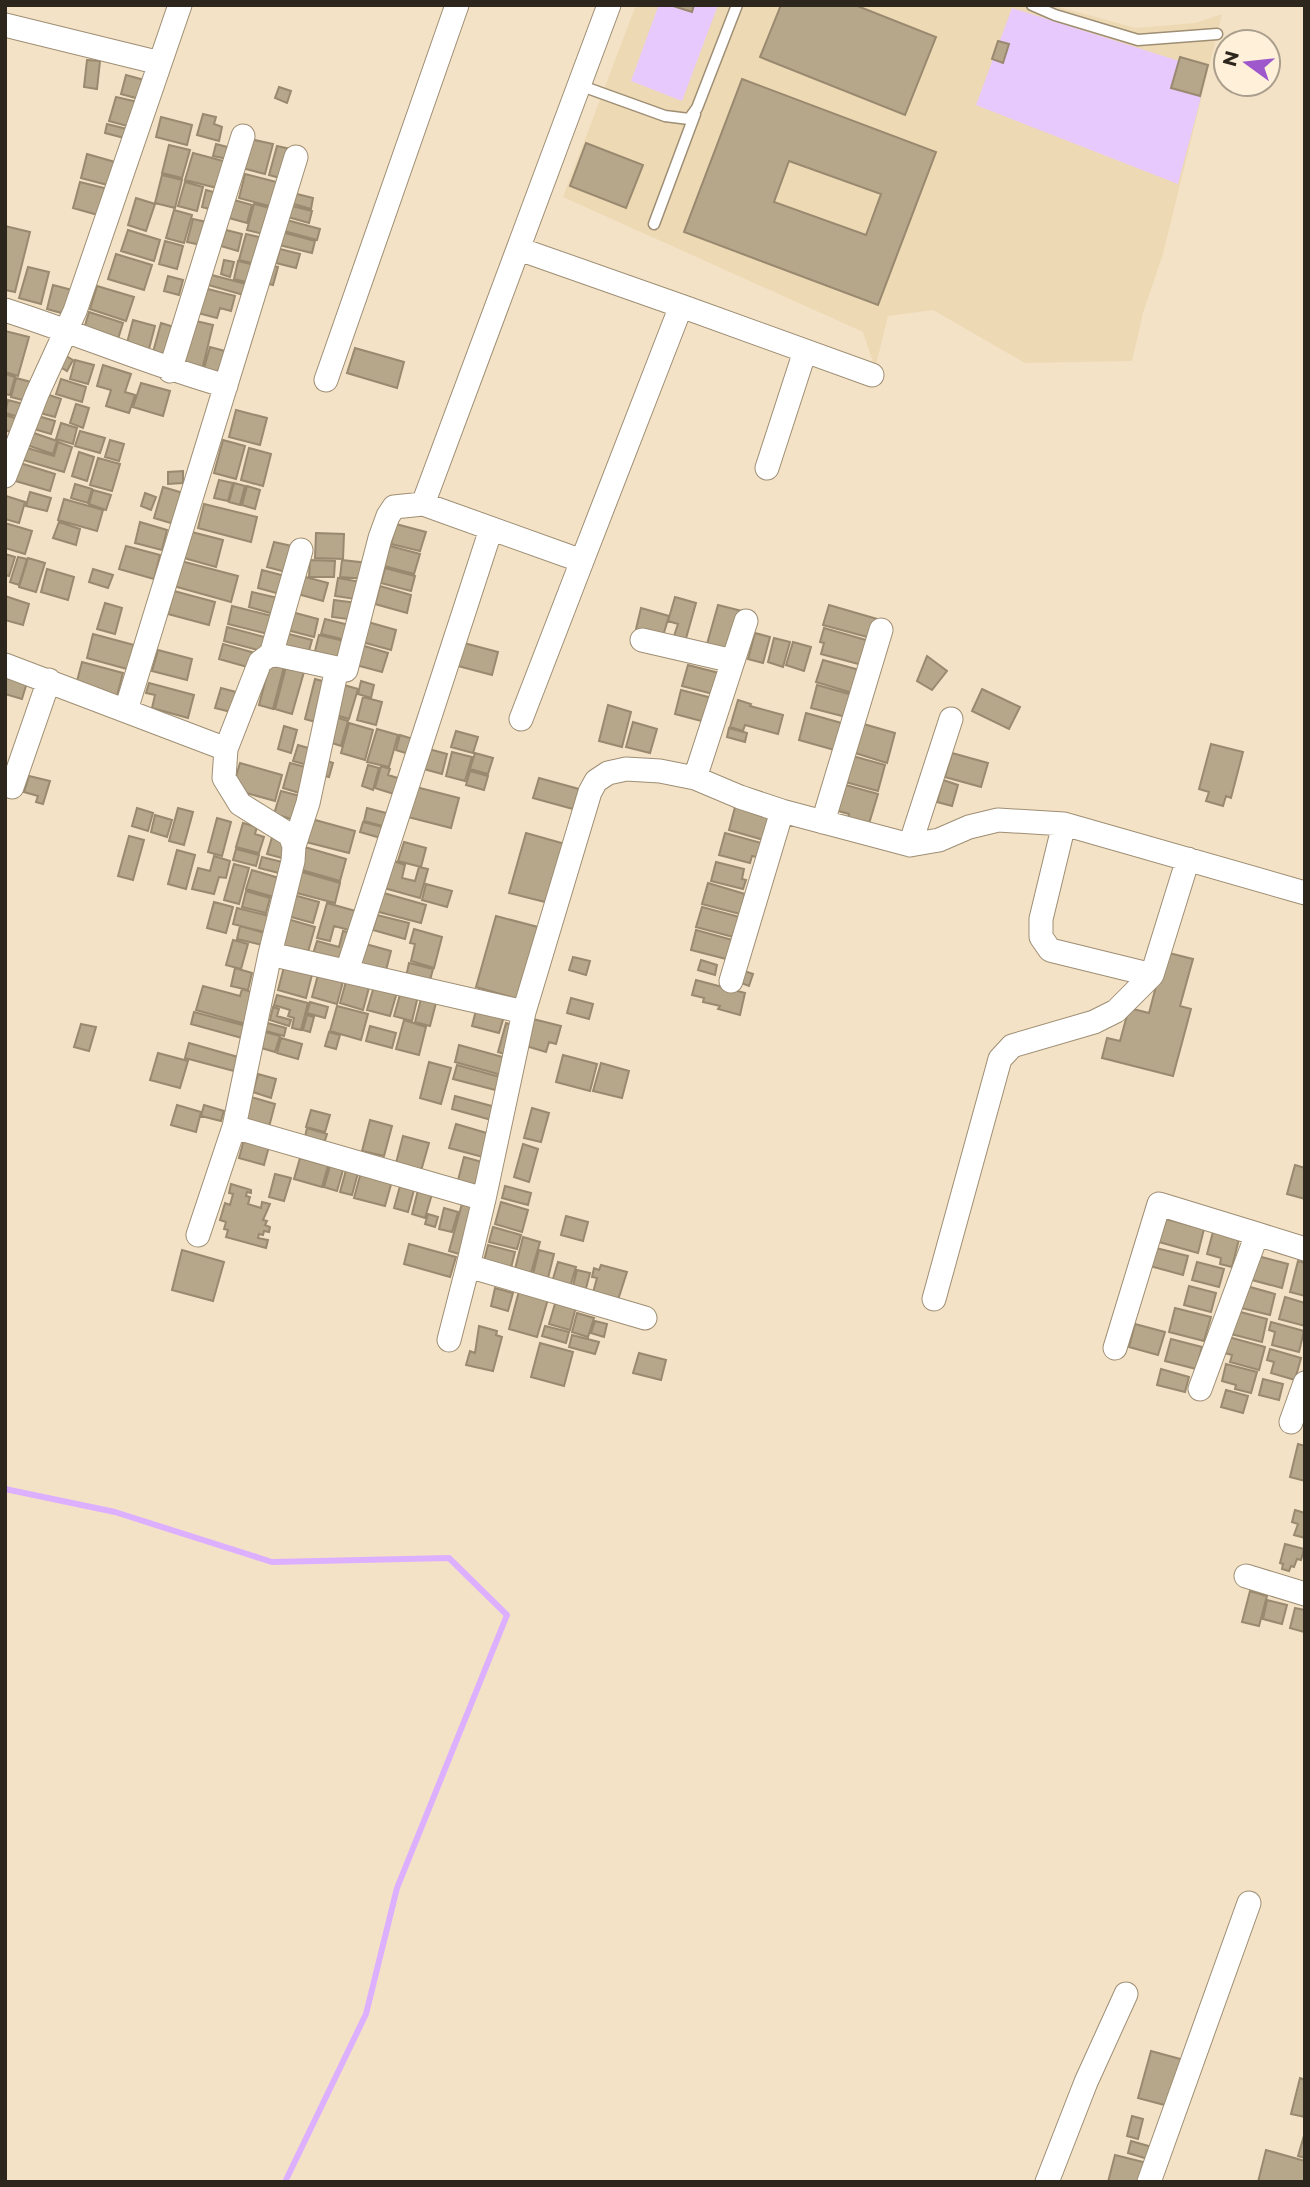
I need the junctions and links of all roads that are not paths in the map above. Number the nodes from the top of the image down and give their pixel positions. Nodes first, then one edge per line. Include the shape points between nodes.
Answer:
1 (180, 5) edge
2 (457, 5) edge
3 (609, 5) edge
4 (737, 5) edge
5 (1032, 5) edge
6 (5, 25) edge
7 (1212, 34) edge
8 (160, 63) junction
9 (579, 85) junction
10 (697, 108) junction
11 (243, 136) dead end
12 (296, 157) dead end
13 (654, 223) dead end
14 (519, 249) junction
15 (681, 306) junction
16 (5, 310) edge
17 (68, 330) junction
18 (805, 351) junction
19 (170, 371) junction
20 (872, 375) dead end
21 (326, 380) dead end
22 (226, 386) junction
23 (767, 468) dead end
24 (5, 476) edge
25 (423, 504) junction
26 (492, 529) junction
27 (301, 550) dead end
28 (582, 561) junction
29 (746, 621) dead end
30 (881, 630) dead end
31 (642, 640) dead end
32 (271, 655) junction
33 (733, 661) junction
34 (5, 665) edge
35 (337, 668) junction
36 (49, 680) junction
37 (126, 710) junction
38 (521, 719) dead end
39 (951, 719) dead end
40 (226, 749) junction
41 (695, 778) junction
42 (12, 787) dead end
43 (782, 811) junction
44 (823, 822) junction
45 (1064, 824) junction
46 (909, 845) junction
47 (294, 846) junction
48 (1188, 859) junction
49 (1305, 893) edge
50 (271, 954) junction
51 (347, 971) junction
52 (1152, 975) junction
53 (732, 981) dead end
54 (524, 1012) junction
55 (234, 1127) junction
56 (484, 1199) junction
57 (1257, 1234) junction
58 (198, 1235) dead end
59 (1305, 1249) edge
60 (468, 1266) junction
61 (934, 1298) dead end
62 (645, 1318) dead end
63 (449, 1340) dead end
64 (1115, 1348) dead end
65 (1305, 1383) edge
66 (1200, 1389) dead end
67 (1291, 1422) dead end
68 (1246, 1576) dead end
69 (1305, 1594) edge
70 (1248, 1903) dead end
71 (1126, 1994) dead end
72 (1047, 2182) edge
73 (1149, 2182) edge

1 - 8 street
2 - 21 street
3 - 9 street
4 - 10 lane
5 - 7 lane via 1138,40
6 - 8 street
8 - 17 street
9 - 10 lane via 678,119 689,119
9 - 14 street
10 - 13 lane
11 - 19 street
12 - 22 street
14 - 15 street
14 - 25 street
15 - 18 street
15 - 28 street
16 - 17 street
17 - 19 street
17 - 24 street
18 - 20 street
18 - 23 street
19 - 22 street
22 - 37 street
25 - 26 street
25 - 35 street via 394,507 387,516 346,670
26 - 28 street
26 - 51 street
27 - 32 street
28 - 38 street
29 - 33 street
30 - 44 street
31 - 33 street
32 - 35 street
32 - 40 street via 260,662
33 - 41 street
34 - 36 street
35 - 47 street via 308,803
36 - 37 street
36 - 42 street
37 - 40 street
39 - 46 street
40 - 47 street via 224,778 240,804 290,835
41 - 43 street
41 - 54 street via 626,769 596,781
43 - 44 street
43 - 53 street
44 - 46 street
45 - 46 street via 998,820
45 - 48 street
45 - 52 street via 1041,919 1041,937 1050,950
47 - 50 street
48 - 49 street
48 - 52 street
50 - 51 street
50 - 55 street
51 - 54 street
52 - 61 street via 1115,1011 1094,1022 1012,1046 1000,1059
54 - 56 street
55 - 56 street
55 - 58 street
56 - 60 street
57 - 59 street
57 - 64 street via 1158,1204
57 - 66 street
60 - 62 street
60 - 63 street
65 - 67 street
68 - 69 street
70 - 73 street
71 - 72 street

